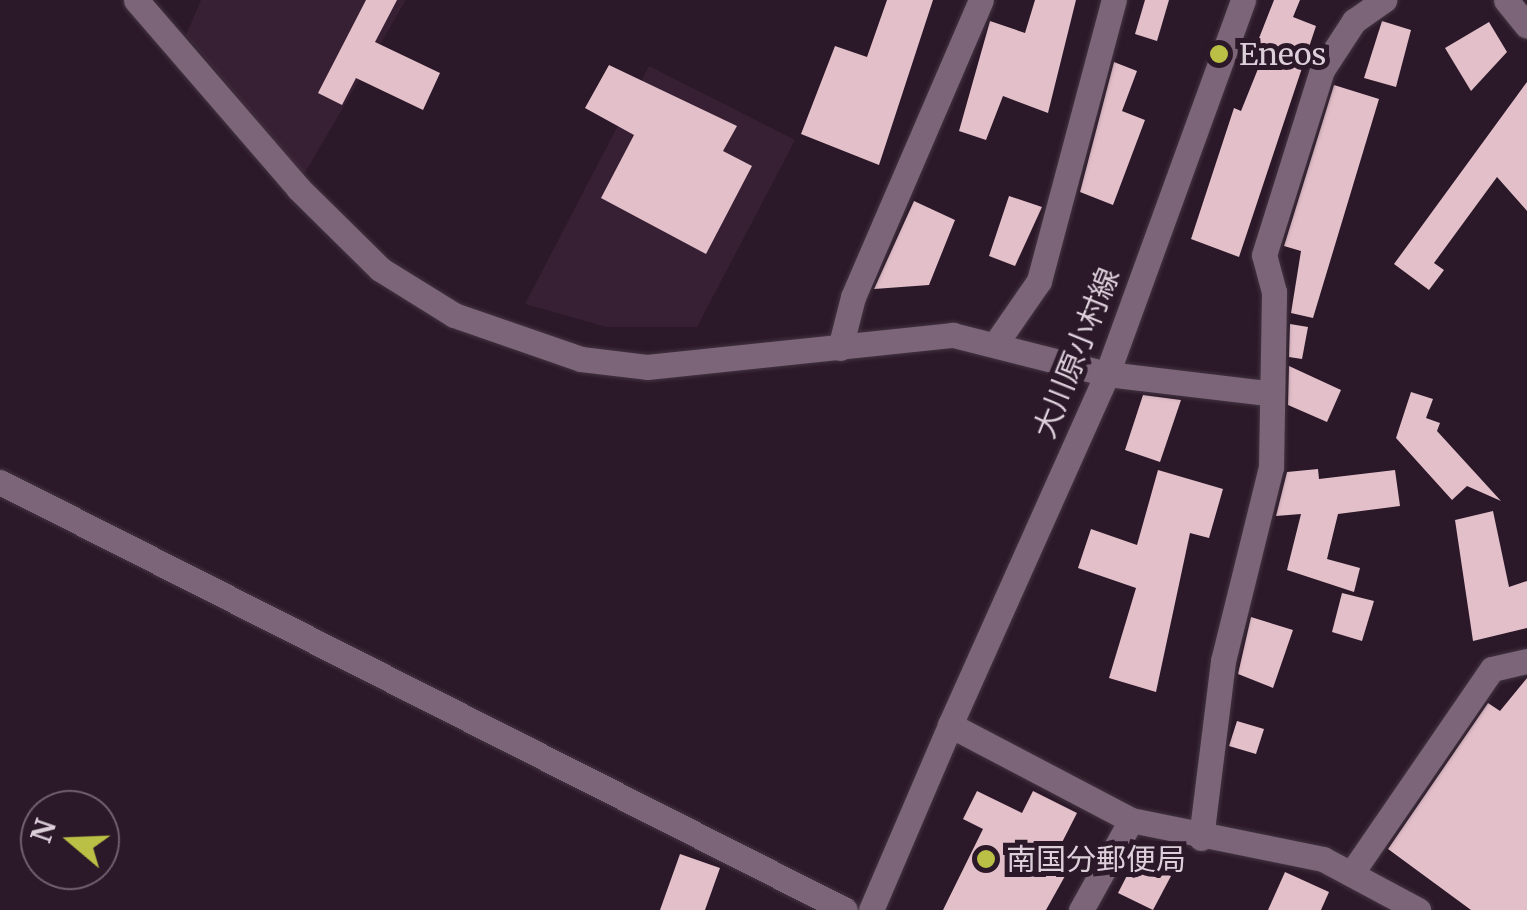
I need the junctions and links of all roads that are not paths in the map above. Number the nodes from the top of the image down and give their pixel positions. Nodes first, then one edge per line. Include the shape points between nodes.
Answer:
1 (136, 0) edge
2 (982, 0) edge
3 (1114, 0) edge
4 (1243, 0) edge
5 (1384, 0) edge
6 (1506, 0) edge
7 (1527, 26) edge
8 (996, 343) junction
9 (840, 348) junction
10 (1107, 374) junction
11 (1266, 393) junction
12 (0, 482) edge
13 (1527, 661) edge
14 (951, 724) junction
15 (1130, 820) junction
16 (1202, 838) junction
17 (1353, 871) junction
18 (845, 910) edge
19 (871, 910) edge
20 (1082, 910) edge
21 (1418, 910) edge

1 - 9 street via 312,201 380,268 454,315 581,358 647,367
2 - 9 street via 853,297
3 - 8 street via 1040,281
4 - 10 street, 大川原小村線
5 - 11 street via 1354,20 1322,70 1290,154 1264,254 1274,292
6 - 7 street
8 - 9 street via 904,335
8 - 10 street
10 - 11 street
10 - 14 street, 大川原小村線
11 - 16 street via 1270,467 1224,660
12 - 18 street
13 - 17 street via 1492,669
14 - 15 street
14 - 19 street, 大川原小村線
15 - 16 street
15 - 20 street
16 - 17 street
17 - 21 street

